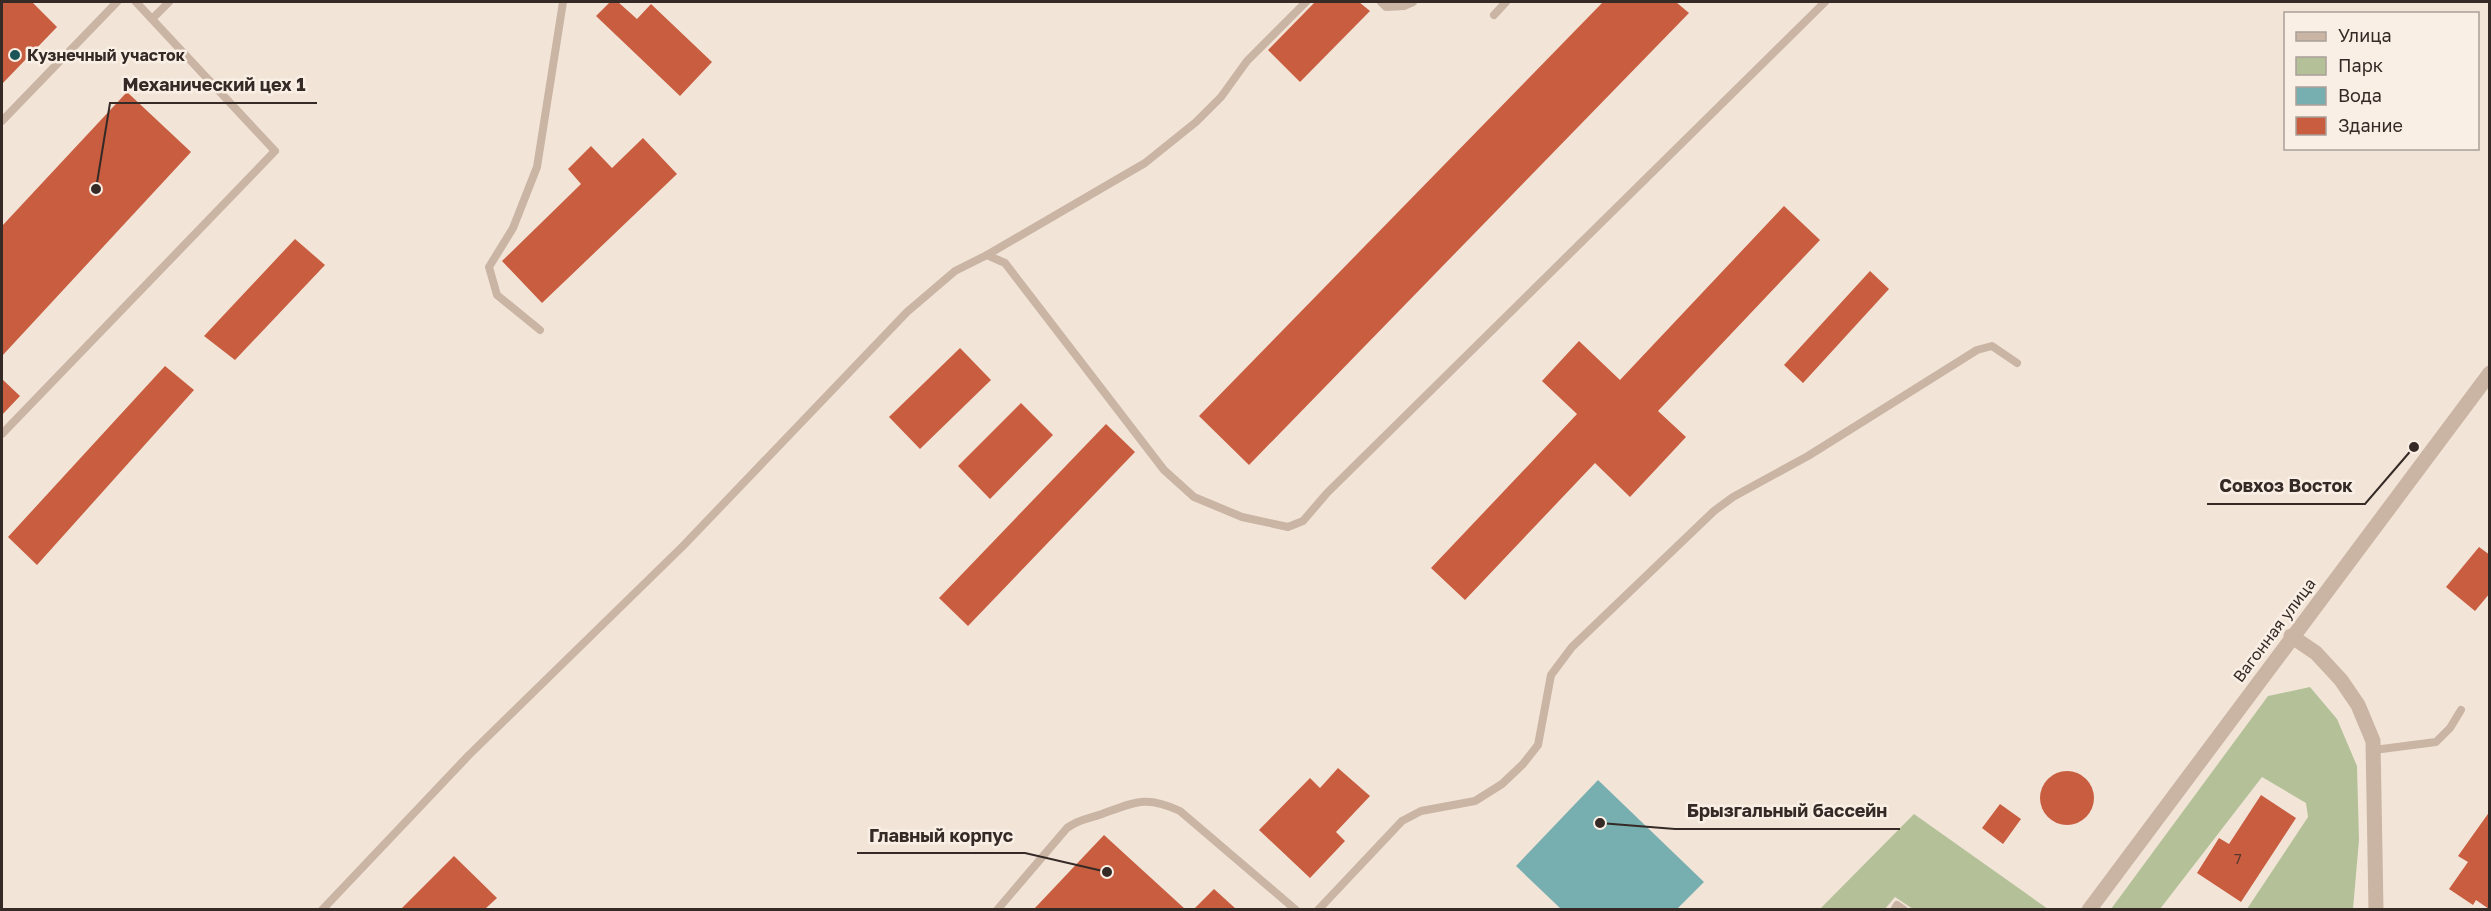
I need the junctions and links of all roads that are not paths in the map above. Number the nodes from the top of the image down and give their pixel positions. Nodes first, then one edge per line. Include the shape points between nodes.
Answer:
1 (117, 2) edge
2 (136, 2) edge
3 (169, 2) edge
4 (563, 2) edge
5 (1306, 2) edge
6 (1381, 2) edge
7 (1413, 2) edge
8 (1506, 2) edge
9 (1825, 2) edge
10 (1494, 15) dead end
11 (152, 19) junction
12 (2, 121) edge
13 (987, 255) junction
14 (540, 330) dead end
15 (2017, 363) dead end
16 (2490, 373) edge
17 (2, 434) edge
18 (2291, 636) junction
19 (2461, 710) dead end
20 (2374, 750) junction
21 (322, 909) edge
22 (997, 909) edge
23 (1296, 909) edge
24 (1318, 909) edge
25 (1894, 909) edge
26 (1904, 909) edge
27 (2089, 909) edge
28 (2376, 909) edge

1 - 12 lane
2 - 11 lane
3 - 11 lane
4 - 14 lane via 537,167 513,228 489,267 497,295
5 - 13 lane via 1196,122 1144,163
6 - 7 lane via 1386,7
8 - 10 lane
9 - 13 lane via 1303,521 1288,527 1242,517 1194,497 1164,470 1025,286 1005,263
11 - 17 lane via 275,151
13 - 21 lane via 955,272 907,312 683,546 469,755
15 - 24 lane via 1992,346 1977,350 1714,511 1562,659 1551,675 1538,745 1523,764 1502,784 1475,801 1421,811 1402,821
16 - 18 street, Вагонная улица
18 - 20 street via 2316,653 2341,680 2358,705
18 - 27 street, Вагонная улица
19 - 20 lane via 2436,742
20 - 28 street
22 - 23 lane via 1080,818 1148,800 1180,811
25 - 26 lane via 1897,905

